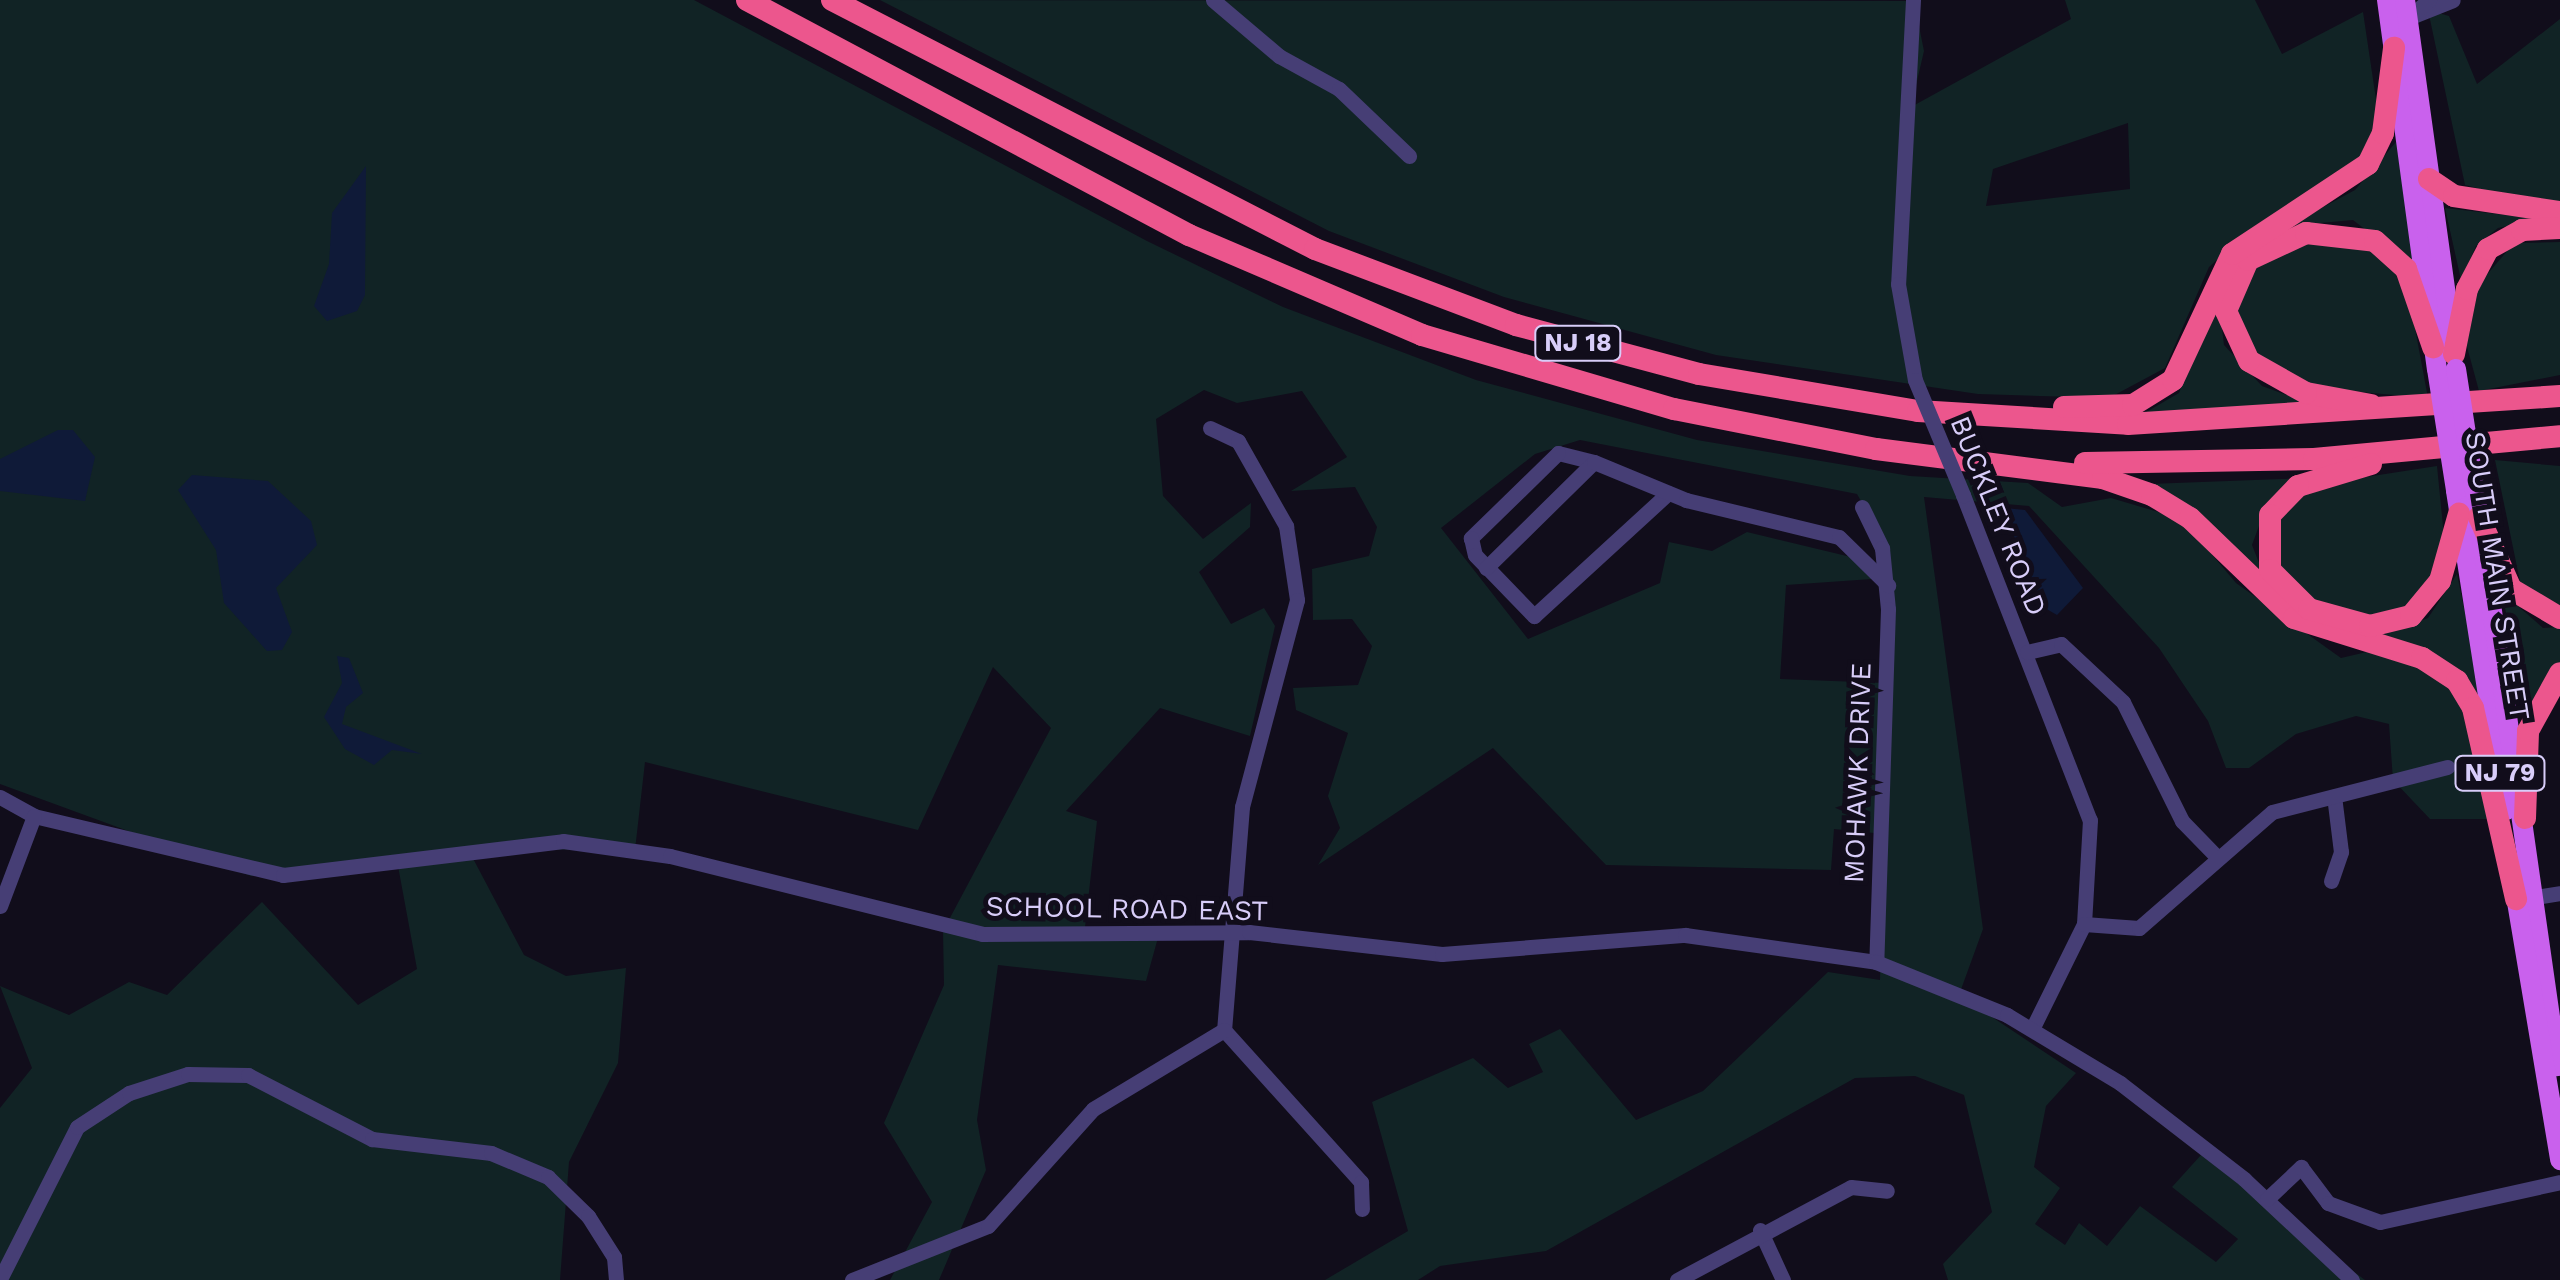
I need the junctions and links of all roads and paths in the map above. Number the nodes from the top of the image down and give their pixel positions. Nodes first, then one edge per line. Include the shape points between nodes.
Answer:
1 (747, 0) edge
2 (832, 0) edge
3 (1213, 0) edge
4 (1913, 0) edge
5 (2387, 0) edge
6 (2429, 0) edge
7 (2454, 0) edge
8 (2407, 9) edge
9 (2394, 48) junction
10 (1409, 156) dead end
11 (2429, 178) junction
12 (2560, 212) edge
13 (2560, 228) edge
14 (2445, 360) junction
15 (2560, 382) edge
16 (2560, 396) edge
17 (2494, 399) junction
18 (1888, 404) junction
19 (2394, 408) junction
20 (1210, 428) dead end
21 (2560, 436) edge
22 (2499, 443) junction
23 (2436, 445) junction
24 (2560, 450) edge
25 (1594, 462) junction
26 (2002, 462) junction
27 (1668, 493) junction
28 (2467, 504) junction
29 (1862, 506) dead end
30 (1486, 568) junction
31 (1888, 585) junction
32 (2560, 618) edge
33 (2027, 652) junction
34 (2560, 673) edge
35 (2447, 767) dead end
36 (2334, 796) junction
37 (0, 797) edge
38 (34, 816) junction
39 (2525, 818) junction
40 (2216, 856) junction
41 (2331, 881) dead end
42 (2560, 893) edge
43 (2526, 898) junction
44 (0, 906) edge
45 (2084, 924) junction
46 (1236, 932) junction
47 (1876, 962) junction
48 (2032, 1029) junction
49 (1224, 1030) junction
50 (2560, 1088) edge
51 (2560, 1160) edge
52 (2560, 1182) edge
53 (1887, 1191) dead end
54 (2266, 1199) junction
55 (1362, 1210) dead end
56 (1760, 1230) junction
57 (0, 1280) edge
58 (616, 1280) edge
59 (852, 1280) edge
60 (1677, 1280) edge
61 (1783, 1280) edge
62 (2352, 1280) edge

1 - 26 highway, NJ 18 via 1189,235 1422,335 1674,409 1876,449
2 - 18 highway, NJ 18 via 1198,195 1396,282 1616,354
3 - 10 street via 1279,56 1339,89
4 - 33 street, BUCKLEY ROAD, bridge via 1898,284 1915,380
5 - 9 main road, SOUTH MAIN STREET / NJ 79
6 - 8 street
7 - 8 street
8 - 11 main road, SOUTH MAIN STREET / NJ 79
9 - 14 main road, SOUTH MAIN STREET / NJ 79
9 - 18 highway via 2383,133 2368,164 2232,254 2185,364 2159,392 2112,408
11 - 12 highway via 2454,196
11 - 14 main road, SOUTH MAIN STREET / NJ 79
13 - 14 highway via 2509,234 2484,254
14 - 19 highway via 2403,263 2374,241 2306,233 2239,270 2226,311 2249,362 2306,393
14 - 28 main road, SOUTH MAIN STREET / NJ 79, bridge
15 - 17 highway
16 - 17 highway, NJ 18
17 - 19 highway, NJ 18
18 - 19 highway, NJ 18 via 2128,424
20 - 46 street via 1238,440 1286,526 1296,568 1297,600 1242,807
21 - 22 highway, NJ 18
22 - 23 highway, NJ 18
22 - 24 highway
23 - 26 highway, NJ 18 via 2244,463
23 - 28 highway via 2287,494 2266,526 2270,570 2324,616 2390,624 2436,588
25 - 27 street
25 - 30 street
25 - 30 street via 1558,453 1476,531 1472,550
26 - 43 highway via 2152,495 2190,518 2294,618 2448,672 2473,708
27 - 30 street via 1537,616
27 - 31 street via 1839,537
28 - 32 highway via 2512,590
28 - 39 main road, SOUTH MAIN STREET / NJ 79
28 - 43 main road, SOUTH MAIN STREET / NJ 79
29 - 31 street, MOHAWK DRIVE
31 - 47 street, MOHAWK DRIVE
33 - 40 street via 2061,644 2123,702 2182,821
33 - 45 street, BUCKLEY ROAD via 2090,820
34 - 39 highway via 2530,723
35 - 36 street
36 - 40 street via 2260,818
36 - 41 street via 2341,852
37 - 38 street, SCHOOL ROAD EAST
38 - 44 street
38 - 46 street, SCHOOL ROAD EAST via 284,875 562,840 670,856 982,934
39 - 43 main road, SOUTH MAIN STREET / NJ 79
40 - 45 street via 2138,928
42 - 43 street
43 - 50 main road, SOUTH MAIN STREET / NJ 79
43 - 51 main road, SOUTH MAIN STREET / NJ 79
45 - 48 street, BUCKLEY ROAD
46 - 47 street, SCHOOL ROAD EAST via 1442,954 1685,934
46 - 49 street
47 - 48 street, SCHOOL ROAD EAST
48 - 54 street, SCHOOL ROAD EAST via 2136,1094
49 - 55 street via 1361,1182
49 - 59 street via 1093,1109 988,1226
52 - 54 street via 2380,1222 2338,1210 2302,1167
53 - 56 street via 1851,1187
54 - 62 street, SCHOOL ROAD EAST
56 - 60 street
56 - 61 street
57 - 58 street via 77,1127 128,1093 188,1074 248,1075 372,1139 491,1153 548,1177 588,1216 614,1257

